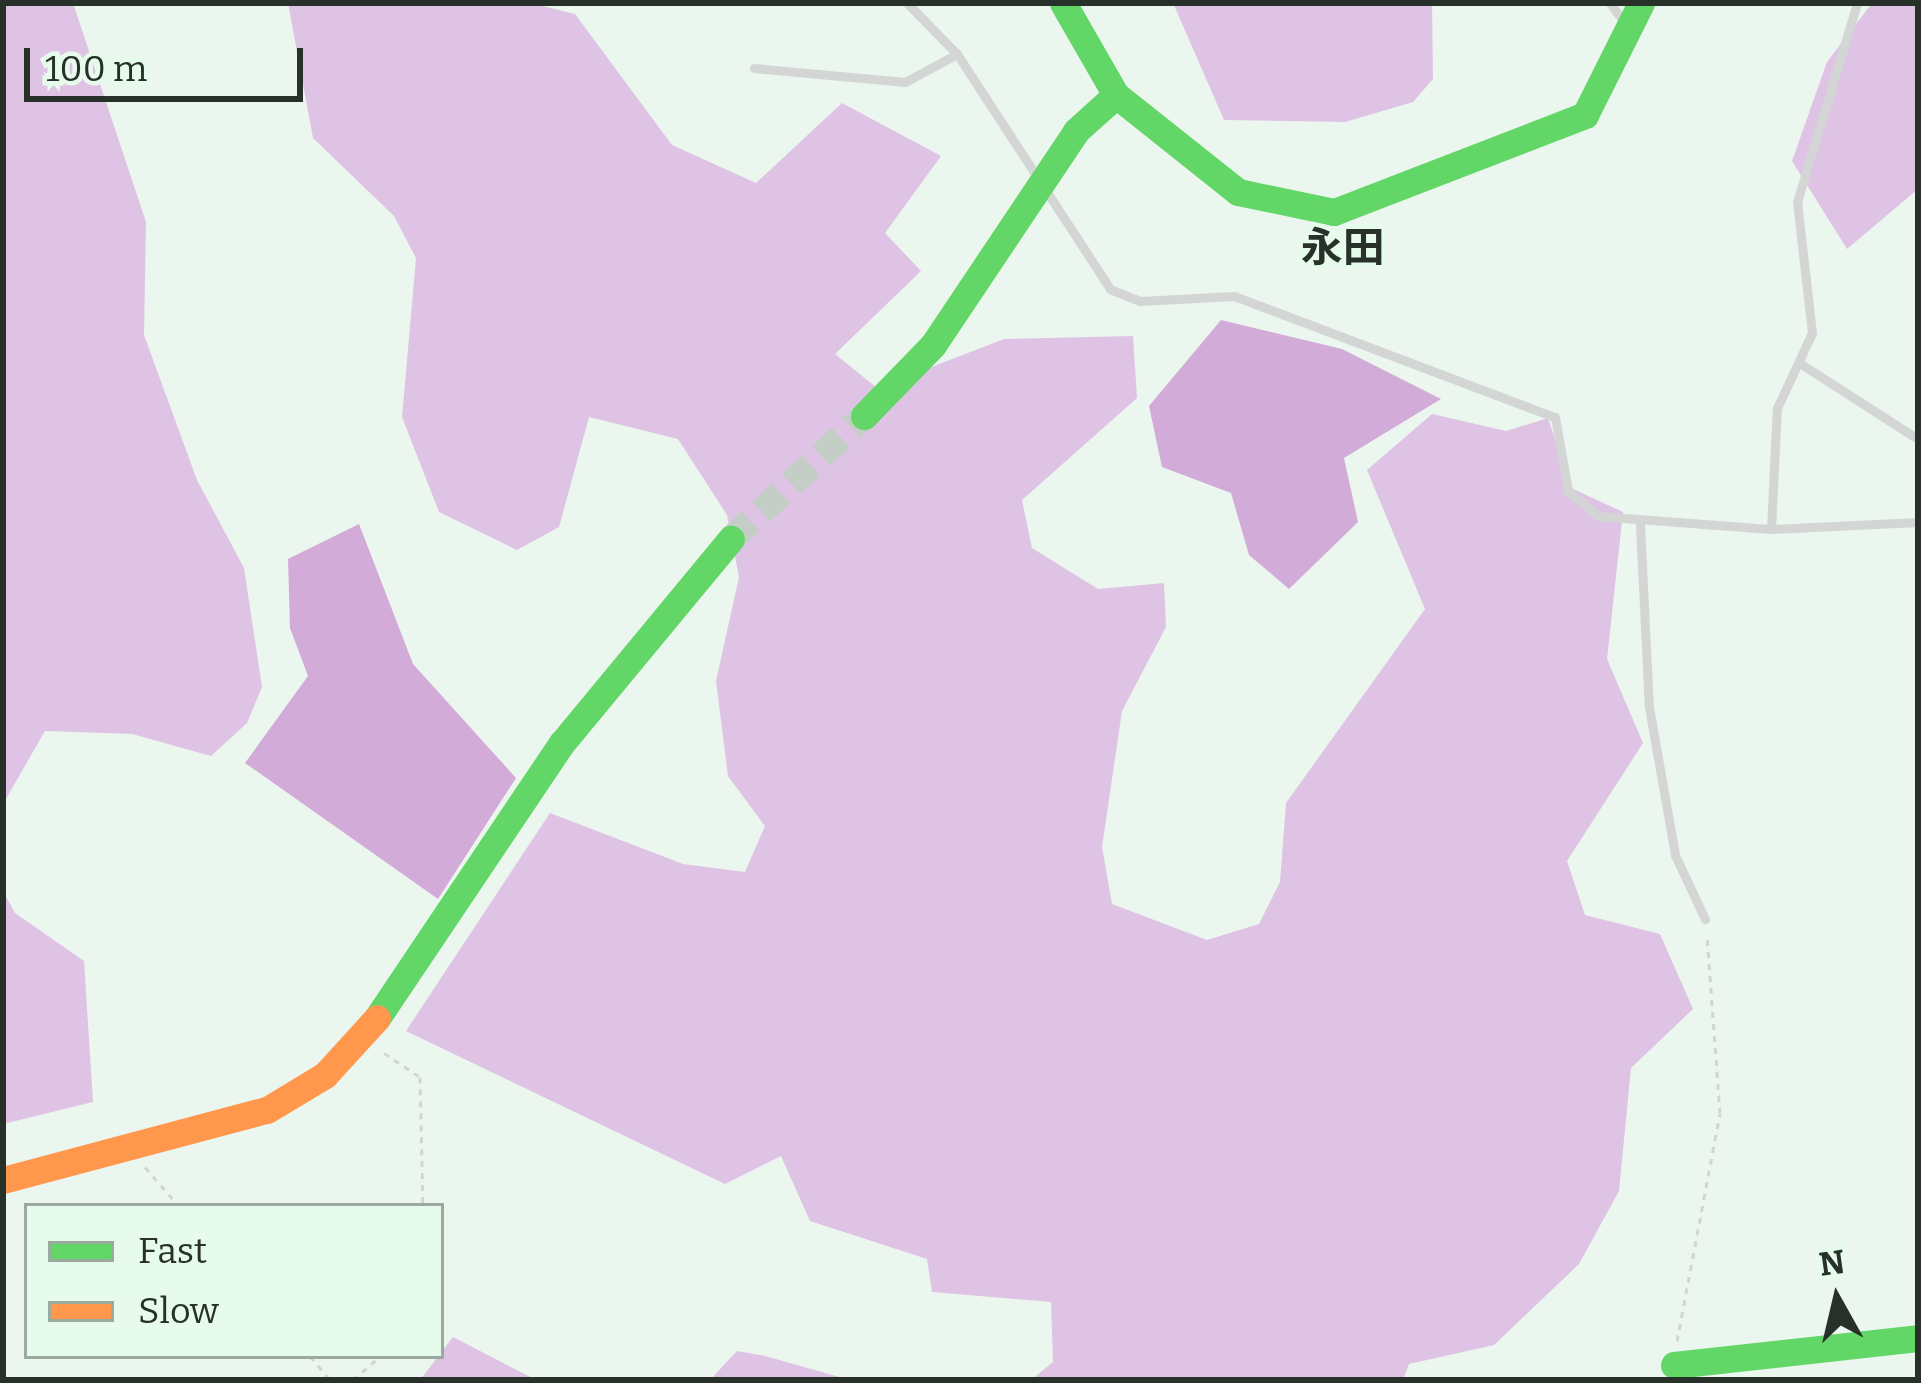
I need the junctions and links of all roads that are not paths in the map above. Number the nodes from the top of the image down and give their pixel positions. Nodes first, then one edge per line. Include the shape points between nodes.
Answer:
1 (907, 3) edge
2 (1064, 3) edge
3 (1857, 3) edge
4 (1625, 9) edge
5 (956, 54) junction
6 (754, 68) dead end
7 (1116, 95) junction
8 (1043, 177) junction
9 (1801, 364) junction
10 (864, 416) tunnel mouth
11 (1918, 439) edge
12 (1918, 522) edge
13 (1640, 525) junction
14 (1771, 529) junction
15 (731, 539) tunnel mouth
16 (1705, 919) road end
17 (3, 1180) edge
18 (1918, 1338) edge
19 (1674, 1365) road end

1 - 5 lane
2 - 7 street
3 - 9 lane via 1797,202 1812,333
4 - 7 street via 1585,115 1334,212 1238,192
5 - 6 lane via 905,82
5 - 8 lane
7 - 8 street
8 - 10 street via 933,345
8 - 13 lane via 1110,289 1140,301 1234,296 1555,417 1568,491 1598,516
9 - 11 lane
9 - 14 lane via 1777,408
12 - 14 lane
13 - 14 lane
13 - 16 lane via 1649,707 1675,855
15 - 17 street via 457,886 363,1039 267,1110
18 - 19 street

